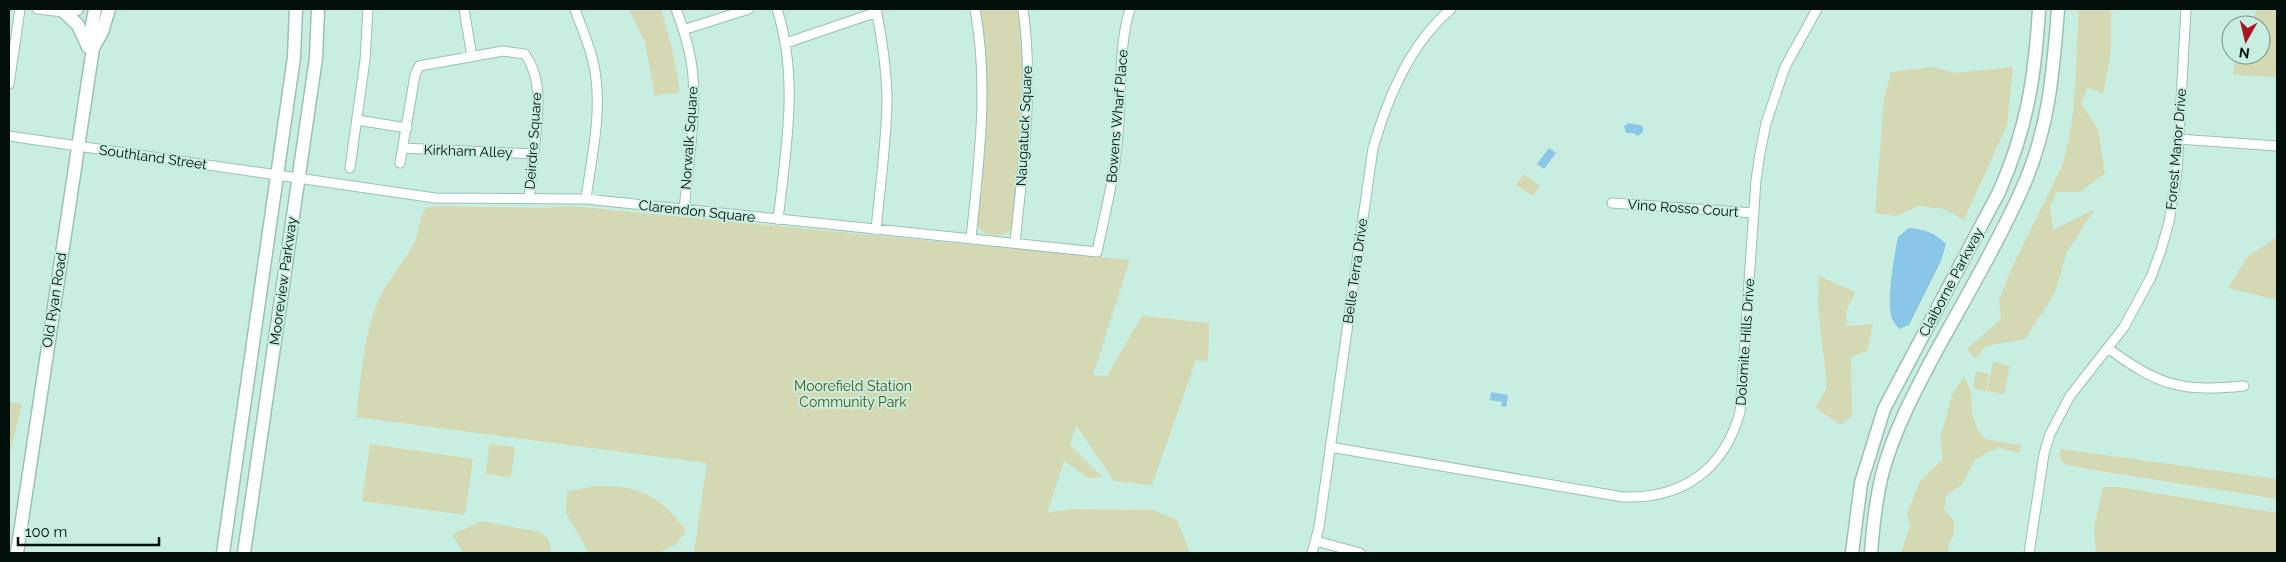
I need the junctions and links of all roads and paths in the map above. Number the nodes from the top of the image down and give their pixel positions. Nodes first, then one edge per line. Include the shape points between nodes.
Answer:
1 (20, 9) edge
2 (37, 9) edge
3 (77, 9) edge
4 (95, 9) edge
5 (109, 9) edge
6 (296, 9) edge
7 (318, 9) edge
8 (368, 9) edge
9 (464, 9) edge
10 (574, 9) edge
11 (676, 9) edge
12 (750, 9) edge
13 (777, 9) edge
14 (975, 9) edge
15 (1023, 9) edge
16 (1130, 9) edge
17 (1451, 9) edge
18 (1817, 9) edge
19 (2039, 9) edge
20 (2058, 9) edge
21 (2186, 9) edge
22 (877, 10) edge
23 (64, 12) junction
24 (684, 30) junction
25 (786, 43) junction
26 (92, 52) junction
27 (472, 57) junction
28 (9, 84) edge
29 (357, 120) junction
30 (407, 128) junction
31 (9, 136) edge
32 (2178, 140) junction
33 (78, 146) junction
34 (2277, 146) edge
35 (403, 148) junction
36 (533, 154) junction
37 (400, 163) dead end
38 (350, 168) dead end
39 (278, 175) junction
40 (297, 178) junction
41 (529, 198) junction
42 (586, 199) junction
43 (1612, 203) dead end
44 (684, 210) junction
45 (1754, 213) junction
46 (778, 220) junction
47 (876, 230) junction
48 (971, 238) junction
49 (1016, 243) junction
50 (1097, 252) joint
51 (2109, 349) junction
52 (2244, 386) dead end
53 (1330, 447) junction
54 (1316, 541) junction
55 (17, 553) edge
56 (223, 553) edge
57 (244, 553) edge
58 (1312, 553) edge
59 (1360, 553) edge
60 (1852, 553) edge
61 (1871, 553) edge
62 (2029, 553) edge

1 - 28 street
2 - 23 street
3 - 23 main road
4 - 26 main road, Old Ryan Road via 90,30
5 - 26 main road, Old Ryan Road
6 - 39 main road, Mooreview Parkway
7 - 40 main road, Mooreview Parkway via 316,58
8 - 29 street
9 - 27 street
10 - 42 street via 594,62 596,80 596,112
11 - 24 street, Norwalk Square
12 - 24 street
13 - 25 street
14 - 48 street via 982,100
15 - 49 street, Naugatuck Square via 1028,107
16 - 50 street, Bowens Wharf Place via 1123,46 1122,94 1113,172
17 - 53 street, Belle Terra Drive via 1422,41 1399,79 1373,148
18 - 45 street, Dolomite Hills Drive via 1798,40 1775,94 1760,153
19 - 60 main road, Claiborne Parkway via 2031,92 2013,160 1884,410 1861,483
20 - 61 main road, Claiborne Parkway via 2052,86 2031,166 1905,412 1883,471
21 - 32 street, Forest Manor Drive
22 - 25 street
22 - 47 street via 887,97
23 - 26 main road via 78,25
24 - 44 street, Norwalk Square via 691,59 694,95
25 - 46 street via 789,128
26 - 33 main road, Old Ryan Road
27 - 30 street, Deirdre Square via 419,66
27 - 36 street, Deirdre Square via 514,52 525,54 531,63 538,89
29 - 30 street
29 - 38 street
30 - 35 street, Deirdre Square
31 - 33 street, Southland Street
32 - 34 street
32 - 51 street, Forest Manor Drive via 2174,193 2161,250 2138,302
33 - 39 street, Southland Street
33 - 55 main road, Old Ryan Road
35 - 36 street, Kirkham Alley
35 - 37 street, Deirdre Square
36 - 41 street, Deirdre Square
39 - 40 street, Southland Street
39 - 56 main road, Mooreview Parkway
40 - 41 street, Clarendon Square via 435,198
40 - 57 main road, Mooreview Parkway
41 - 42 street, Clarendon Square
42 - 44 street, Clarendon Square
43 - 45 street, Vino Rosso Court
44 - 46 street, Clarendon Square
45 - 53 street, Dolomite Hills Drive via 1740,412 1720,456 1685,485 1654,496 1623,497
46 - 47 street, Clarendon Square
47 - 48 street, Clarendon Square
48 - 49 street, Clarendon Square
49 - 50 street, Clarendon Square
51 - 52 street via 2145,374 2176,386 2210,390
51 - 62 street, Forest Manor Drive via 2070,396 2050,434
53 - 54 street, Belle Terra Drive
54 - 58 street, Belle Terra Drive
54 - 59 street

